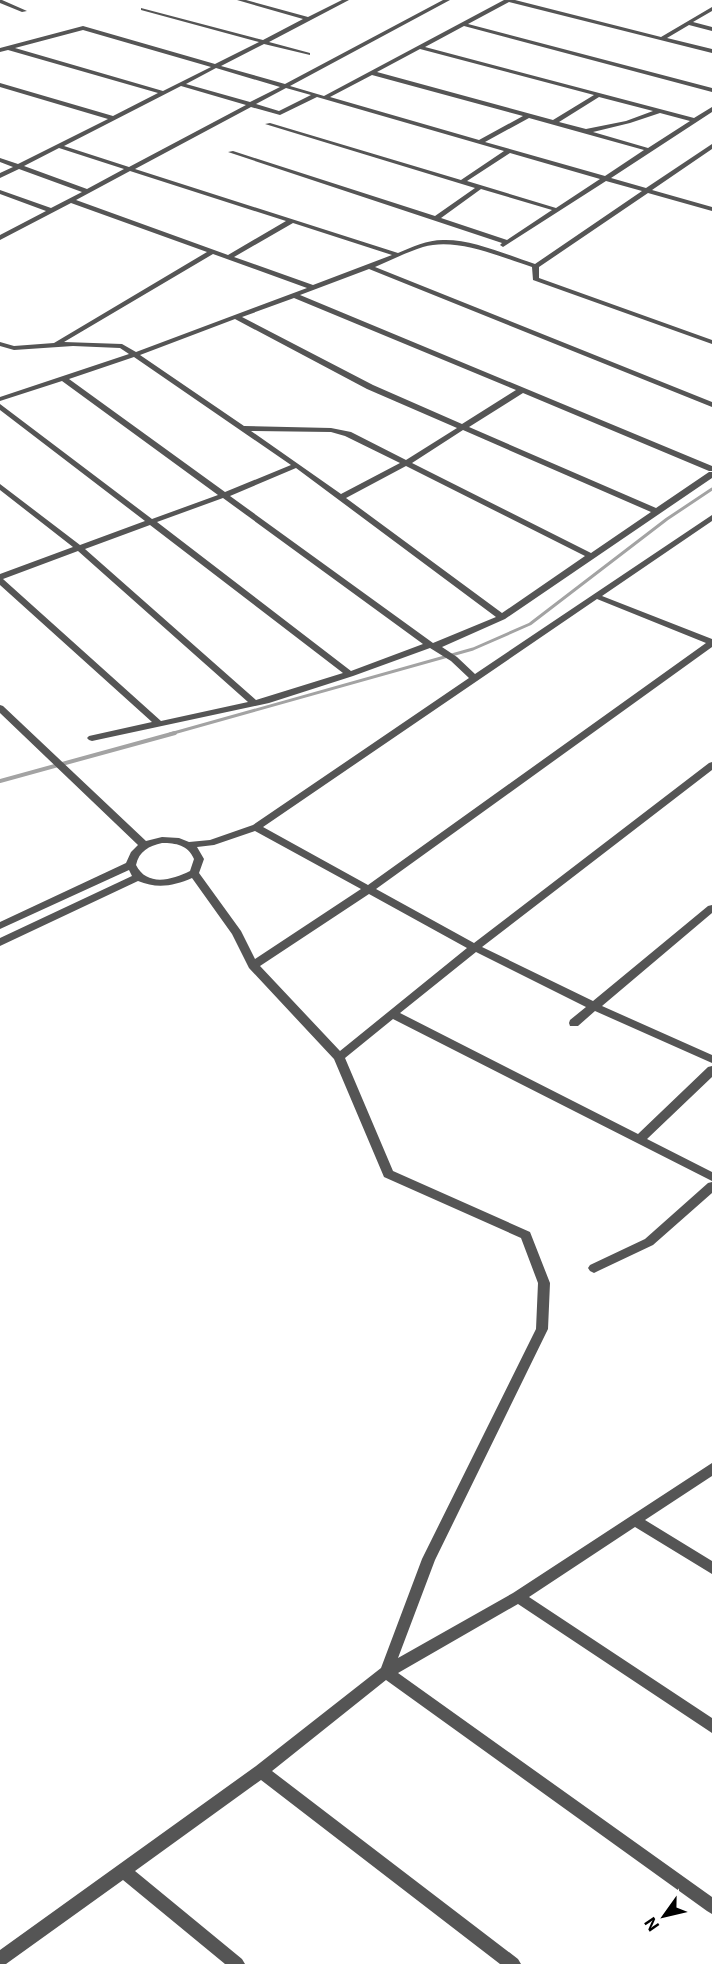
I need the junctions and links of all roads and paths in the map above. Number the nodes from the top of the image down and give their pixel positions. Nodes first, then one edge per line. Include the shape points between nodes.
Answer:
1 (240, 0) edge
2 (346, 0) edge
3 (447, 0) edge
4 (508, 0) edge
5 (0, 1) edge
6 (143, 9) dead end
7 (712, 9) edge
8 (24, 11) dead end
9 (308, 19) junction
10 (688, 23) junction
11 (464, 24) junction
12 (712, 29) edge
13 (661, 39) junction
14 (263, 42) junction
15 (0, 45) edge
16 (9, 48) junction
17 (419, 48) junction
18 (0, 50) edge
19 (712, 51) edge
20 (308, 54) dead end
21 (215, 66) junction
22 (373, 73) junction
23 (181, 84) junction
24 (0, 85) edge
25 (287, 87) junction
26 (712, 90) edge
27 (163, 93) junction
28 (598, 94) junction
29 (316, 95) junction
30 (326, 97) junction
31 (252, 105) junction
32 (712, 109) edge
33 (659, 111) junction
34 (528, 116) junction
35 (113, 118) junction
36 (694, 120) junction
37 (554, 122) junction
38 (268, 124) dead end
39 (586, 131) junction
40 (480, 142) junction
41 (58, 146) junction
42 (712, 146) edge
43 (649, 150) junction
44 (509, 151) junction
45 (231, 152) dead end
46 (0, 160) edge
47 (18, 167) junction
48 (130, 170) junction
49 (0, 176) edge
50 (605, 178) junction
51 (462, 182) junction
52 (480, 187) junction
53 (647, 190) junction
54 (0, 192) edge
55 (89, 192) junction
56 (71, 201) junction
57 (712, 209) edge
58 (557, 210) junction
59 (53, 211) junction
60 (435, 219) junction
61 (292, 221) junction
62 (0, 238) edge
63 (507, 242) junction
64 (213, 252) junction
65 (492, 252) junction
66 (398, 255) junction
67 (229, 258) junction
68 (536, 266) junction
69 (369, 267) junction
70 (314, 288) junction
71 (294, 295) junction
72 (236, 317) junction
73 (712, 342) edge
74 (0, 344) edge
75 (55, 345) junction
76 (134, 355) junction
77 (64, 379) junction
78 (522, 390) junction
79 (0, 399) edge
80 (712, 405) edge
81 (0, 406) edge
82 (242, 428) junction
83 (462, 428) junction
84 (405, 464) junction
85 (297, 465) junction
86 (712, 469) edge
87 (712, 474) edge
88 (0, 486) edge
89 (225, 495) junction
90 (341, 497) junction
91 (658, 512) junction
92 (712, 518) edge
93 (150, 522) junction
94 (79, 548) junction
95 (591, 556) junction
96 (0, 578) edge
97 (598, 597) junction
98 (502, 617) junction
99 (712, 642) edge
100 (436, 647) junction
101 (350, 674) junction
102 (474, 678) junction
103 (254, 703) junction
104 (0, 708) edge
105 (0, 716) edge
106 (15, 722) junction
107 (158, 723) junction
108 (92, 738) dead end
109 (712, 765) edge
110 (256, 827) junction
111 (144, 845) junction
112 (188, 845) junction
113 (131, 865) junction
114 (194, 873) junction
115 (139, 877) junction
116 (370, 888) junction
117 (712, 908) edge
118 (0, 926) edge
119 (0, 942) edge
120 (476, 948) junction
121 (253, 965) junction
122 (593, 1007) junction
123 (392, 1014) junction
124 (574, 1023) dead end
125 (339, 1057) junction
126 (712, 1059) edge
127 (712, 1070) edge
128 (639, 1140) junction
129 (712, 1177) edge
130 (712, 1186) edge
131 (594, 1268) dead end
132 (712, 1469) edge
133 (634, 1520) junction
134 (712, 1568) edge
135 (518, 1597) junction
136 (386, 1672) junction
137 (712, 1726) edge
138 (261, 1771) junction
139 (123, 1870) junction
140 (712, 1906) edge
141 (0, 1959) edge
142 (237, 1964) edge
143 (513, 1964) edge

1 - 9 street
2 - 9 street
3 - 25 street
4 - 11 street
4 - 13 street
5 - 8 street
6 - 14 street
7 - 10 street
9 - 14 street
10 - 12 street
10 - 13 street
11 - 17 street
11 - 26 street
13 - 19 street
14 - 20 street
14 - 21 street
15 - 16 street
16 - 18 street
16 - 21 street via 83,28
16 - 27 street
17 - 22 street
17 - 28 street
21 - 23 street
21 - 25 street
22 - 30 street
22 - 34 street
23 - 27 street
23 - 31 street
24 - 35 street
25 - 29 street
25 - 31 street
27 - 35 street
28 - 33 street
28 - 37 street
29 - 30 street
29 - 31 street via 280,113
30 - 40 street
31 - 48 street
32 - 36 street
33 - 36 street
33 - 39 street
34 - 37 street
34 - 40 street
35 - 41 street
36 - 43 street
37 - 39 street
38 - 51 street
39 - 43 street
40 - 44 street
41 - 47 street
41 - 48 street
42 - 53 street
43 - 50 street
44 - 50 street
44 - 51 street
45 - 60 street
46 - 47 street
47 - 49 street
47 - 55 street
48 - 55 street
48 - 61 street
50 - 53 street
50 - 58 street
51 - 52 street
52 - 58 street
52 - 60 street
53 - 57 street
53 - 68 street
54 - 59 street
55 - 56 street
56 - 59 street
56 - 64 street
58 - 63 street
59 - 62 street
60 - 63 street
61 - 66 street
61 - 67 street
63 - 65 street
64 - 67 street
64 - 75 street
65 - 66 street via 443,242
65 - 68 street
66 - 69 street
67 - 70 street
68 - 73 street via 535,279
69 - 70 street
69 - 80 street
70 - 71 street
71 - 72 street
71 - 78 street
72 - 76 street
72 - 83 street via 370,387
74 - 75 street via 14,348
75 - 76 street via 122,346
76 - 77 street
76 - 82 street
77 - 79 street
77 - 89 street
78 - 83 street
78 - 86 street
81 - 93 street
82 - 84 street via 331,430 348,434
82 - 85 street
83 - 84 street
83 - 91 street
84 - 90 street
84 - 95 street
85 - 89 street
85 - 90 street
87 - 91 street
88 - 94 street
89 - 93 street
89 - 100 street
90 - 98 street
91 - 95 street
92 - 97 street
93 - 94 street
93 - 101 street
94 - 96 street
94 - 103 street
95 - 98 street
96 - 107 street
97 - 99 street
97 - 102 street
98 - 100 street
99 - 116 street
100 - 101 street
100 - 102 street
101 - 103 street
102 - 110 street
103 - 107 street
104 - 106 street
105 - 106 street
106 - 111 street
107 - 108 street
109 - 120 street
110 - 112 street via 211,843
110 - 116 street
111 - 112 street via 162,840
111 - 113 street via 136,851
112 - 114 street via 199,859
113 - 115 street
113 - 118 street
114 - 115 street via 171,883
114 - 121 street via 237,933
115 - 119 street
116 - 120 street
116 - 121 street
117 - 122 street
120 - 122 street
120 - 123 street
121 - 125 street
122 - 124 street
122 - 126 street
123 - 125 street
123 - 128 street
125 - 136 street via 388,1174 526,1235 543,1283 542,1329 429,1559
127 - 128 street
128 - 129 street
130 - 131 street via 649,1242
132 - 133 street
133 - 134 street
133 - 135 street
135 - 136 street
135 - 137 street
136 - 138 street
136 - 140 street
138 - 139 street
138 - 143 street
139 - 141 street
139 - 142 street

